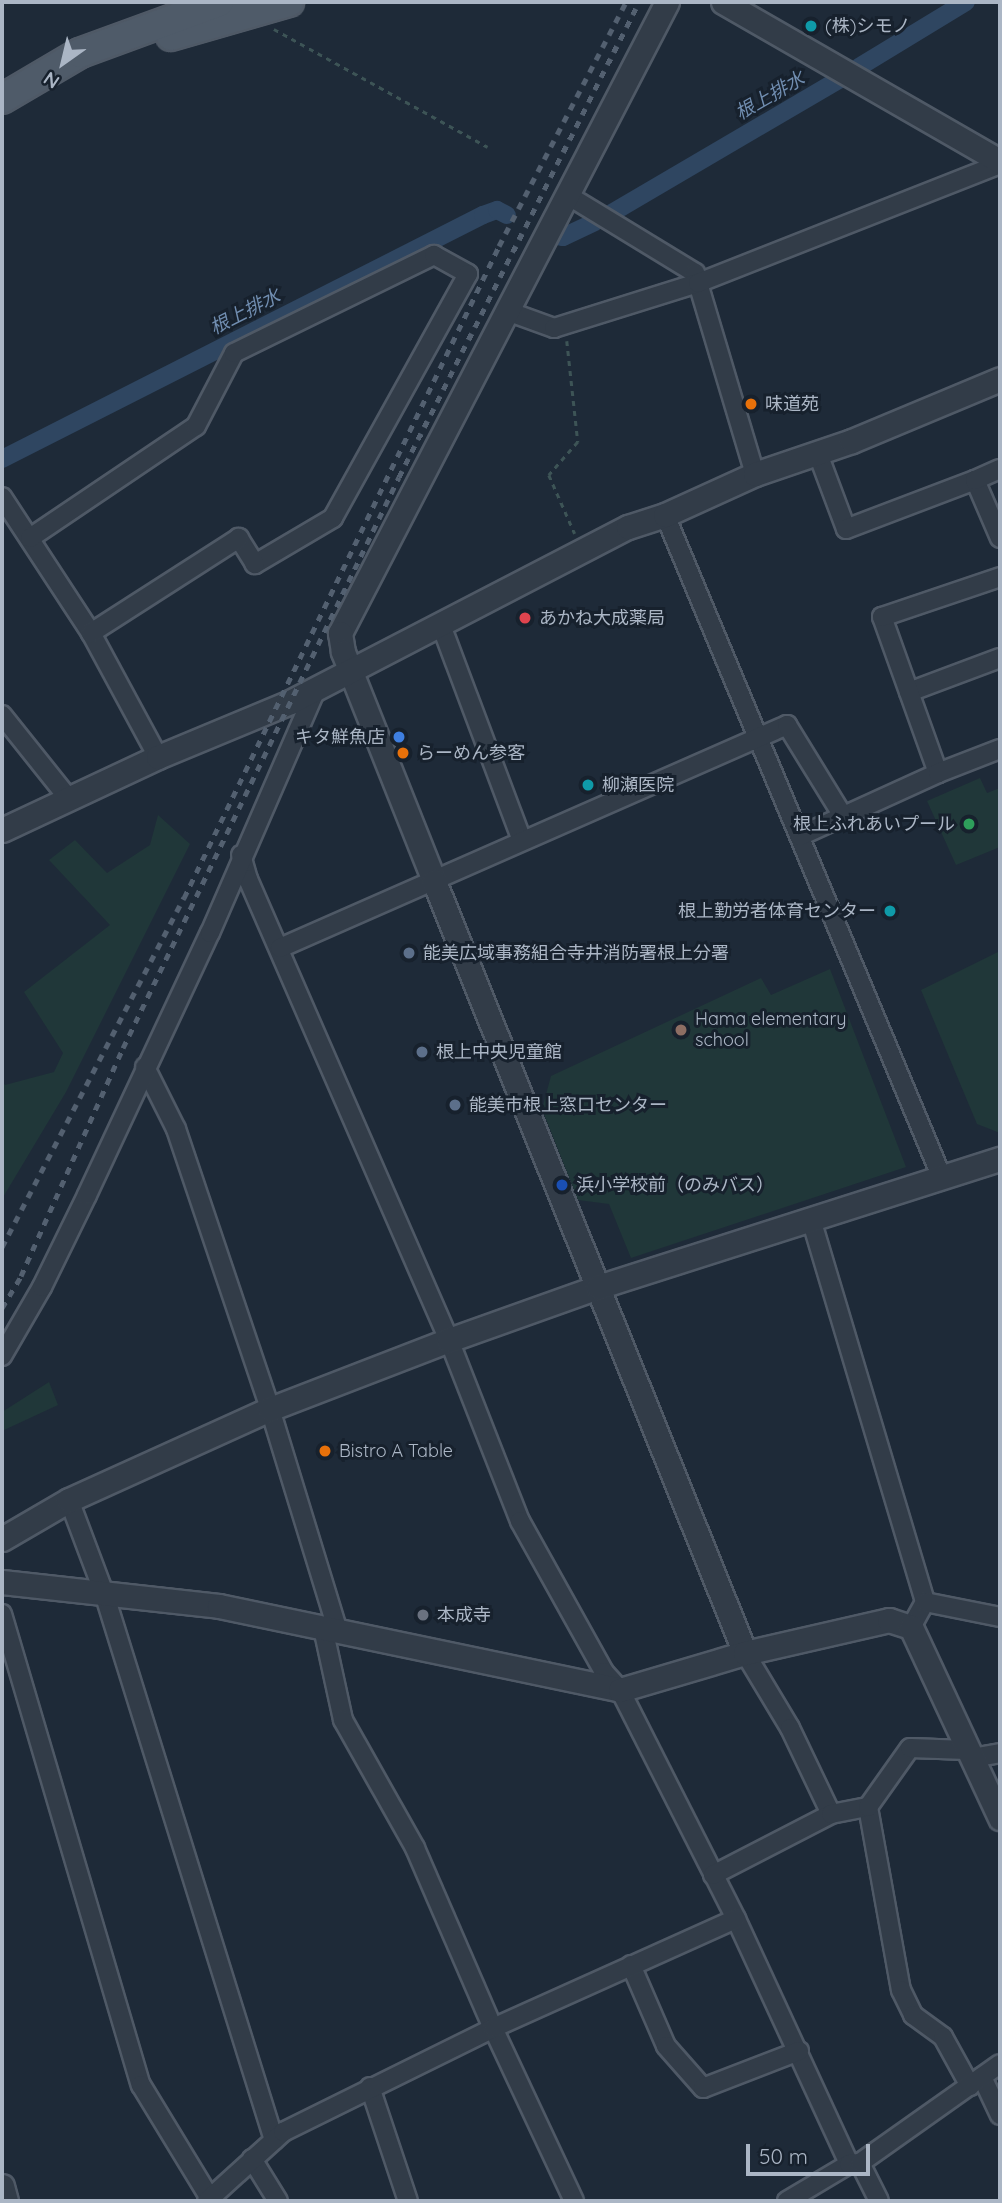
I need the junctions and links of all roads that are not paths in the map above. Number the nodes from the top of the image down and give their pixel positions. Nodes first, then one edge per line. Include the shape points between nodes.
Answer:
1 (171, 2) edge
2 (219, 2) edge
3 (289, 2) edge
4 (667, 2) edge
5 (723, 2) edge
6 (80, 53) junction
7 (2, 99) edge
8 (1000, 162) edge
9 (569, 196) junction
10 (698, 283) junction
11 (507, 311) junction
12 (1000, 379) edge
13 (818, 454) junction
14 (1000, 469) edge
15 (755, 474) junction
16 (975, 480) junction
17 (2, 497) edge
18 (665, 515) junction
19 (30, 538) junction
20 (1000, 538) edge
21 (1000, 578) edge
22 (441, 625) junction
23 (91, 634) junction
24 (1000, 658) edge
25 (351, 671) junction
26 (316, 688) junction
27 (909, 692) junction
28 (2, 715) edge
29 (759, 738) junction
30 (1000, 749) edge
31 (158, 757) junction
32 (938, 772) junction
33 (69, 799) junction
34 (843, 816) junction
35 (2, 830) edge
36 (800, 836) junction
37 (522, 840) junction
38 (241, 855) junction
39 (434, 881) junction
40 (280, 948) junction
41 (145, 1067) junction
42 (1000, 1161) edge
43 (942, 1178) junction
44 (811, 1219) junction
45 (598, 1287) junction
46 (449, 1340) junction
47 (2, 1356) edge
48 (270, 1409) junction
49 (69, 1500) junction
50 (2, 1539) edge
51 (2, 1582) edge
52 (104, 1593) junction
53 (925, 1602) junction
54 (2, 1614) edge
55 (1000, 1616) edge
56 (911, 1627) junction
57 (330, 1630) junction
58 (744, 1654) junction
59 (620, 1690) junction
60 (1000, 1753) edge
61 (970, 1754) junction
62 (868, 1807) junction
63 (831, 1814) junction
64 (1000, 1818) edge
65 (713, 1875) junction
66 (736, 1919) junction
67 (631, 1965) junction
68 (493, 2028) junction
69 (799, 2051) junction
70 (1000, 2064) edge
71 (976, 2081) junction
72 (369, 2087) junction
73 (1000, 2115) edge
74 (274, 2140) junction
75 (252, 2159) junction
76 (854, 2164) junction
77 (2, 2186) edge
78 (208, 2199) edge
79 (791, 2200) edge
80 (6, 2201) edge
81 (278, 2201) edge
82 (408, 2201) edge
83 (574, 2201) edge
84 (879, 2201) edge

1 - 6 main road via 104,32
2 - 6 main road
3 - 6 main road via 116,51
4 - 9 street
5 - 8 street
6 - 7 main road
8 - 10 street
9 - 10 street via 695,273
9 - 11 street
10 - 11 street via 554,328
10 - 15 street
11 - 25 street via 340,633
12 - 13 street
13 - 15 street
13 - 16 street via 846,529
14 - 16 street
15 - 18 street
16 - 20 street
17 - 19 street
18 - 22 street via 628,527
18 - 29 street
19 - 23 street
19 - 23 street via 196,426 234,353 434,255 468,274 332,518 255,564 239,538
21 - 27 street via 882,617
22 - 25 street
22 - 37 street
23 - 31 street
24 - 27 street
25 - 26 street
25 - 39 street
26 - 31 street
26 - 38 street
27 - 32 street
28 - 33 street
29 - 34 street via 787,725
29 - 36 street
29 - 37 street
30 - 32 street
31 - 33 street
32 - 34 street
33 - 35 street
34 - 36 street
36 - 43 street
37 - 39 street
38 - 40 street
38 - 41 street
39 - 40 street
39 - 45 street
40 - 46 street
41 - 47 street via 42,1287
41 - 48 street via 176,1129
42 - 43 street
43 - 44 street
44 - 45 street
44 - 53 street
45 - 46 street
45 - 58 street
46 - 48 street
46 - 59 street via 520,1521 604,1672
48 - 49 street
48 - 57 street
49 - 50 street
49 - 52 street
51 - 52 street
52 - 57 street via 219,1606
52 - 74 street
53 - 55 street
53 - 56 street
54 - 78 street via 141,2085
56 - 58 street via 889,1620
56 - 61 street
57 - 59 street
57 - 68 street via 343,1720 415,1848
58 - 59 street
58 - 63 street via 790,1728
59 - 65 street
60 - 61 street
61 - 62 street via 910,1748
61 - 64 street
62 - 63 street
62 - 71 street via 901,1990 913,2015 943,2037
63 - 65 street
65 - 66 street
66 - 67 street
66 - 69 street
67 - 68 street
67 - 69 street via 666,2046 703,2088
68 - 72 street
68 - 83 street
69 - 76 street
70 - 71 street
71 - 73 street
71 - 76 street
72 - 74 street
72 - 82 street
74 - 75 street
75 - 78 street
75 - 81 street
76 - 79 street
76 - 84 street
77 - 80 street

